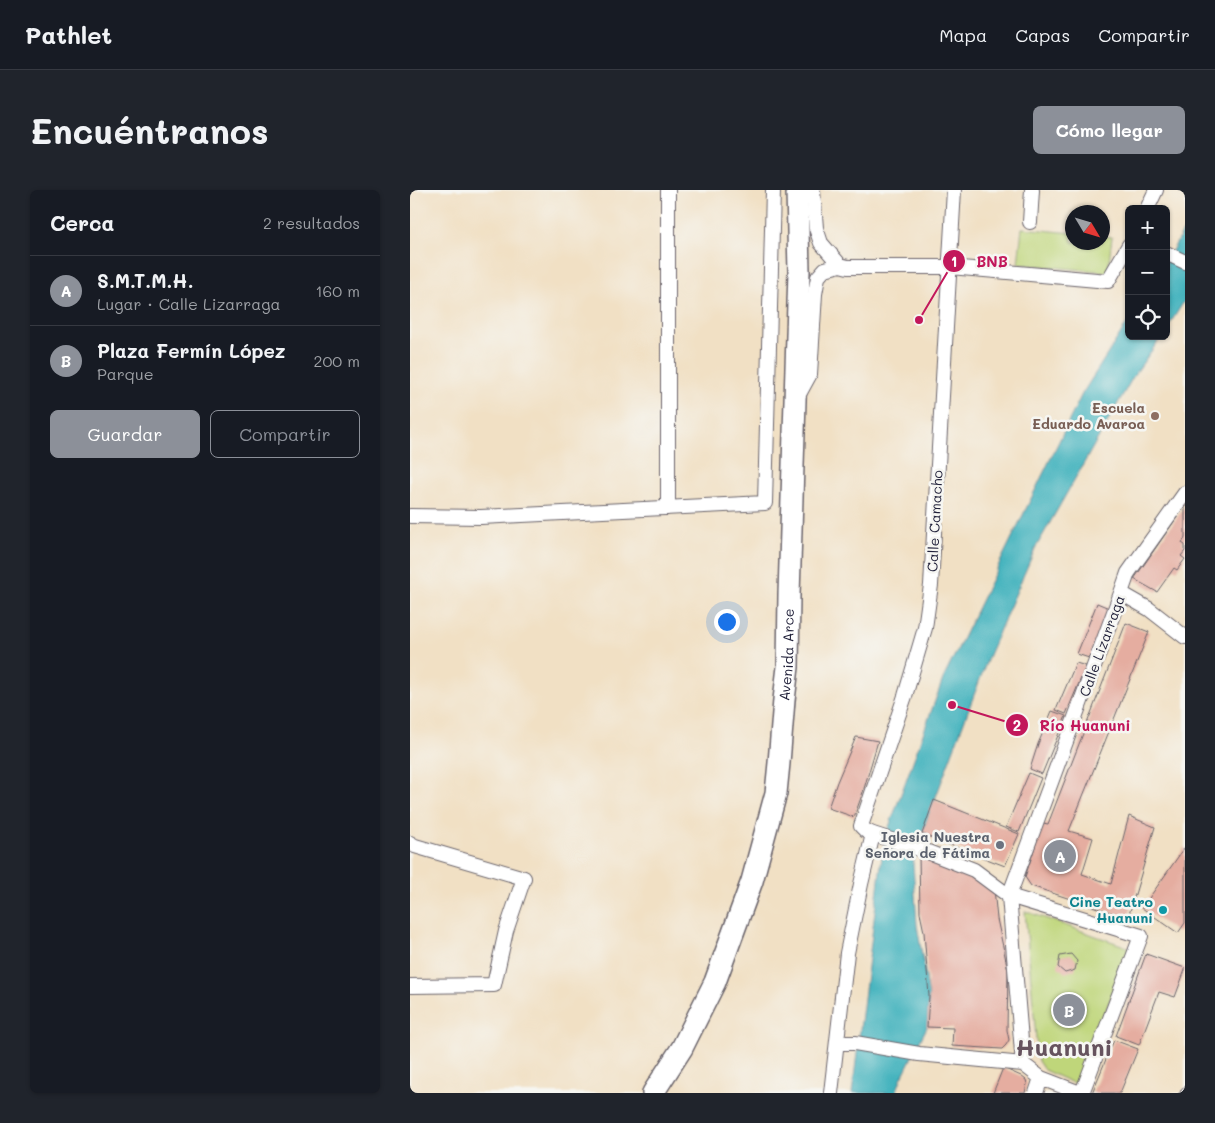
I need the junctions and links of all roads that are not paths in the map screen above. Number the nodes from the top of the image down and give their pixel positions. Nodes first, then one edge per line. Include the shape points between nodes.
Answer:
1 (668, 190) edge
2 (773, 190) edge
3 (797, 190) edge
4 (813, 190) edge
5 (954, 190) edge
6 (1032, 190) edge
7 (1156, 190) edge
8 (1149, 205) edge
9 (1030, 222) dead end
10 (1126, 250) edge
11 (1170, 255) edge
12 (1185, 262) edge
13 (840, 265) junction
14 (950, 267) junction
15 (795, 401) junction
16 (1185, 493) edge
17 (668, 508) junction
18 (410, 516) edge
19 (1121, 593) junction
20 (1183, 631) edge
21 (878, 836) junction
22 (410, 844) edge
23 (1009, 896) junction
24 (410, 986) edge
25 (837, 1043) junction
26 (1023, 1064) junction
27 (1041, 1078) junction
28 (653, 1093) edge
29 (831, 1093) edge
30 (1036, 1093) edge
31 (1081, 1093) edge

1 - 17 street
2 - 17 street via 765,504
3 - 15 main road, Avenida Arce via 799,271
4 - 13 street via 816,228 821,243
5 - 14 street, Calle Camacho
6 - 9 street
7 - 8 street
10 - 14 street via 1108,281
11 - 12 street
13 - 14 street
13 - 15 street via 825,269 818,277 810,374
14 - 21 street, Calle Camacho via 931,585 924,628 910,679 861,826
15 - 28 main road, Avenida Arce via 788,667 776,793 752,881 715,982 682,1048
16 - 19 street, Calle Lizarraga via 1128,573
17 - 18 street via 481,517
19 - 20 street
19 - 23 street, Calle Lizarraga
21 - 23 street via 974,870
21 - 25 street via 861,884 847,953
22 - 24 street via 524,878 506,931 494,985
23 - 26 street
23 - 31 street via 1141,936
25 - 26 street
25 - 29 street
26 - 27 street
27 - 30 street
27 - 31 street

